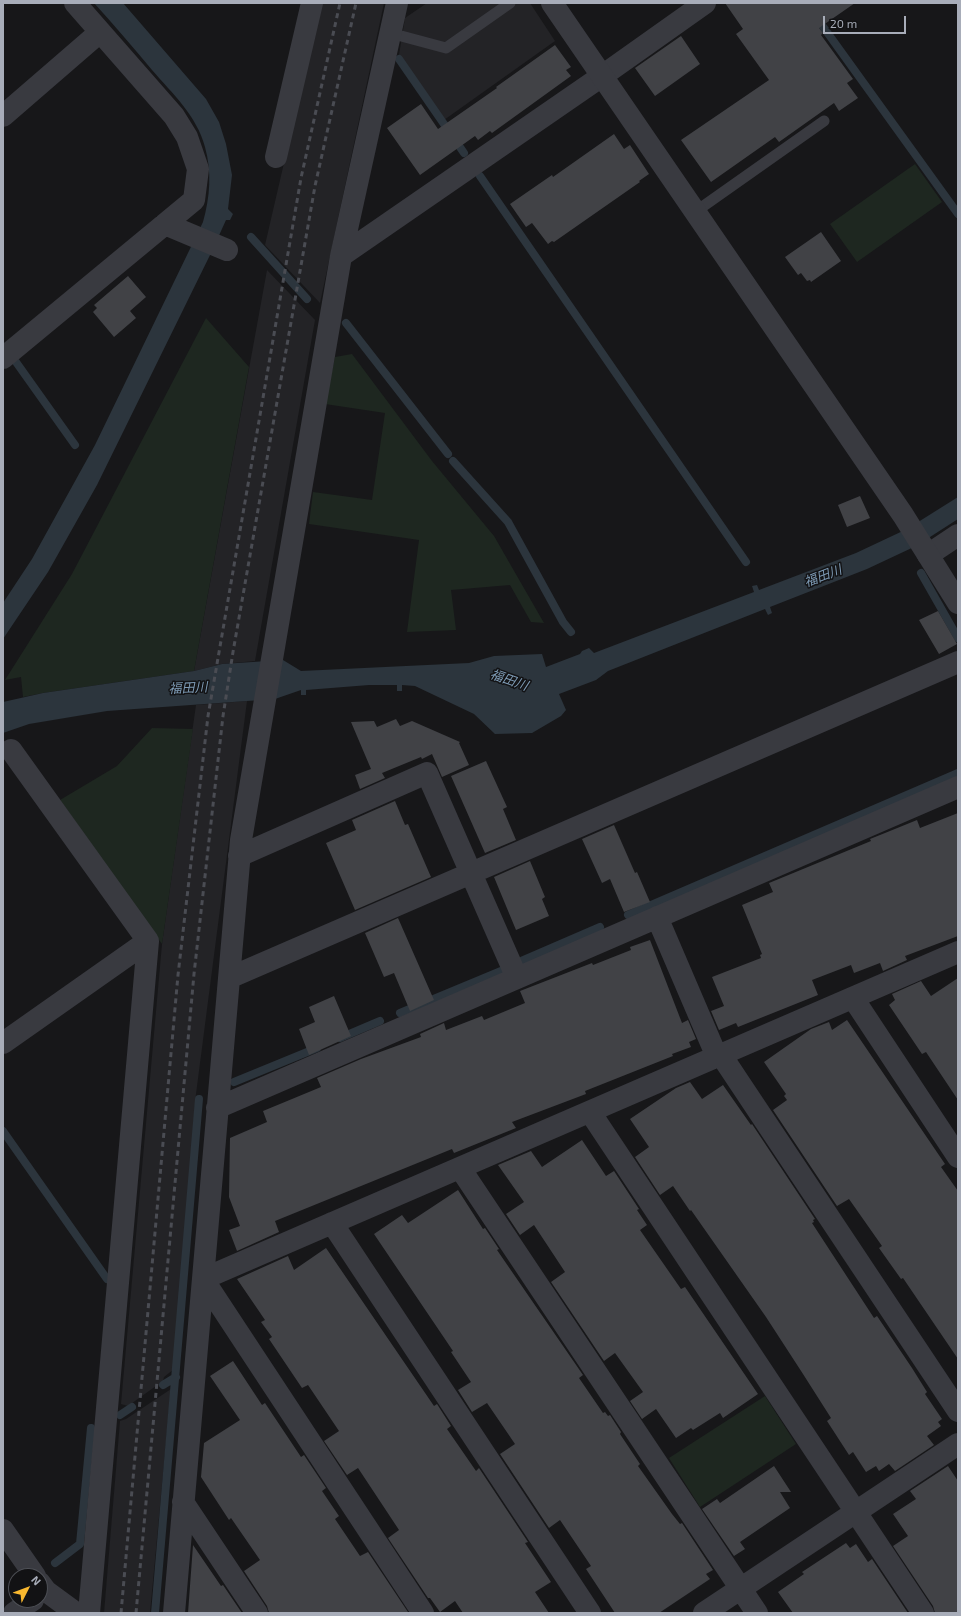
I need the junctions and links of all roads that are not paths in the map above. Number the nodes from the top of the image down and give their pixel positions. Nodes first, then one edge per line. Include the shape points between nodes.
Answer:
1 (74, 3) edge
2 (312, 3) edge
3 (396, 3) edge
4 (510, 3) edge
5 (552, 3) edge
6 (705, 3) edge
7 (100, 32) junction
8 (390, 33) junction
9 (602, 76) junction
10 (3, 116) edge
11 (824, 121) dead end
12 (276, 157) dead end
13 (695, 212) junction
14 (165, 224) junction
15 (224, 249) dead end
16 (341, 256) junction
17 (3, 358) edge
18 (958, 535) edge
19 (928, 554) junction
20 (958, 603) edge
21 (958, 662) edge
22 (11, 750) dead end
23 (958, 787) edge
24 (239, 856) junction
25 (471, 873) junction
26 (657, 917) junction
27 (148, 941) junction
28 (958, 952) edge
29 (228, 978) junction
30 (517, 978) junction
31 (853, 998) junction
32 (3, 1043) edge
33 (719, 1056) junction
34 (217, 1108) junction
35 (590, 1112) junction
36 (958, 1157) edge
37 (460, 1168) junction
38 (332, 1223) junction
39 (203, 1279) junction
40 (958, 1410) edge
41 (958, 1444) edge
42 (183, 1502) junction
43 (856, 1512) junction
44 (3, 1530) edge
45 (26, 1568) edge
46 (740, 1588) junction
47 (48, 1595) edge
48 (76, 1613) edge
49 (89, 1613) edge
50 (174, 1613) edge
51 (257, 1613) edge
52 (423, 1613) edge
53 (590, 1613) edge
54 (704, 1613) edge
55 (757, 1613) edge
56 (923, 1613) edge

1 - 7 street
2 - 12 street
3 - 8 street
4 - 8 lane via 446,48
5 - 9 street
6 - 9 street
7 - 10 street
7 - 14 street via 174,116 187,137 198,169 194,200
8 - 16 street
9 - 13 street
9 - 16 street
11 - 13 lane
13 - 19 street
14 - 15 street
14 - 17 street
16 - 24 street
18 - 19 street
19 - 20 street
21 - 25 street
22 - 27 street
23 - 26 street
24 - 25 street via 427,773
24 - 29 street
25 - 29 street
25 - 30 street
26 - 30 street
26 - 33 street
27 - 32 street
27 - 49 street
28 - 31 street
29 - 34 street
30 - 34 street
31 - 33 street
31 - 36 street
33 - 35 street
33 - 40 street
34 - 39 street
35 - 37 street
35 - 43 street
37 - 38 street
37 - 46 street
38 - 39 street
38 - 53 street
39 - 42 street
39 - 52 street
41 - 43 street
42 - 50 street
42 - 51 street
43 - 46 street
43 - 56 street
44 - 45 street
46 - 54 street
46 - 55 street
47 - 48 street

